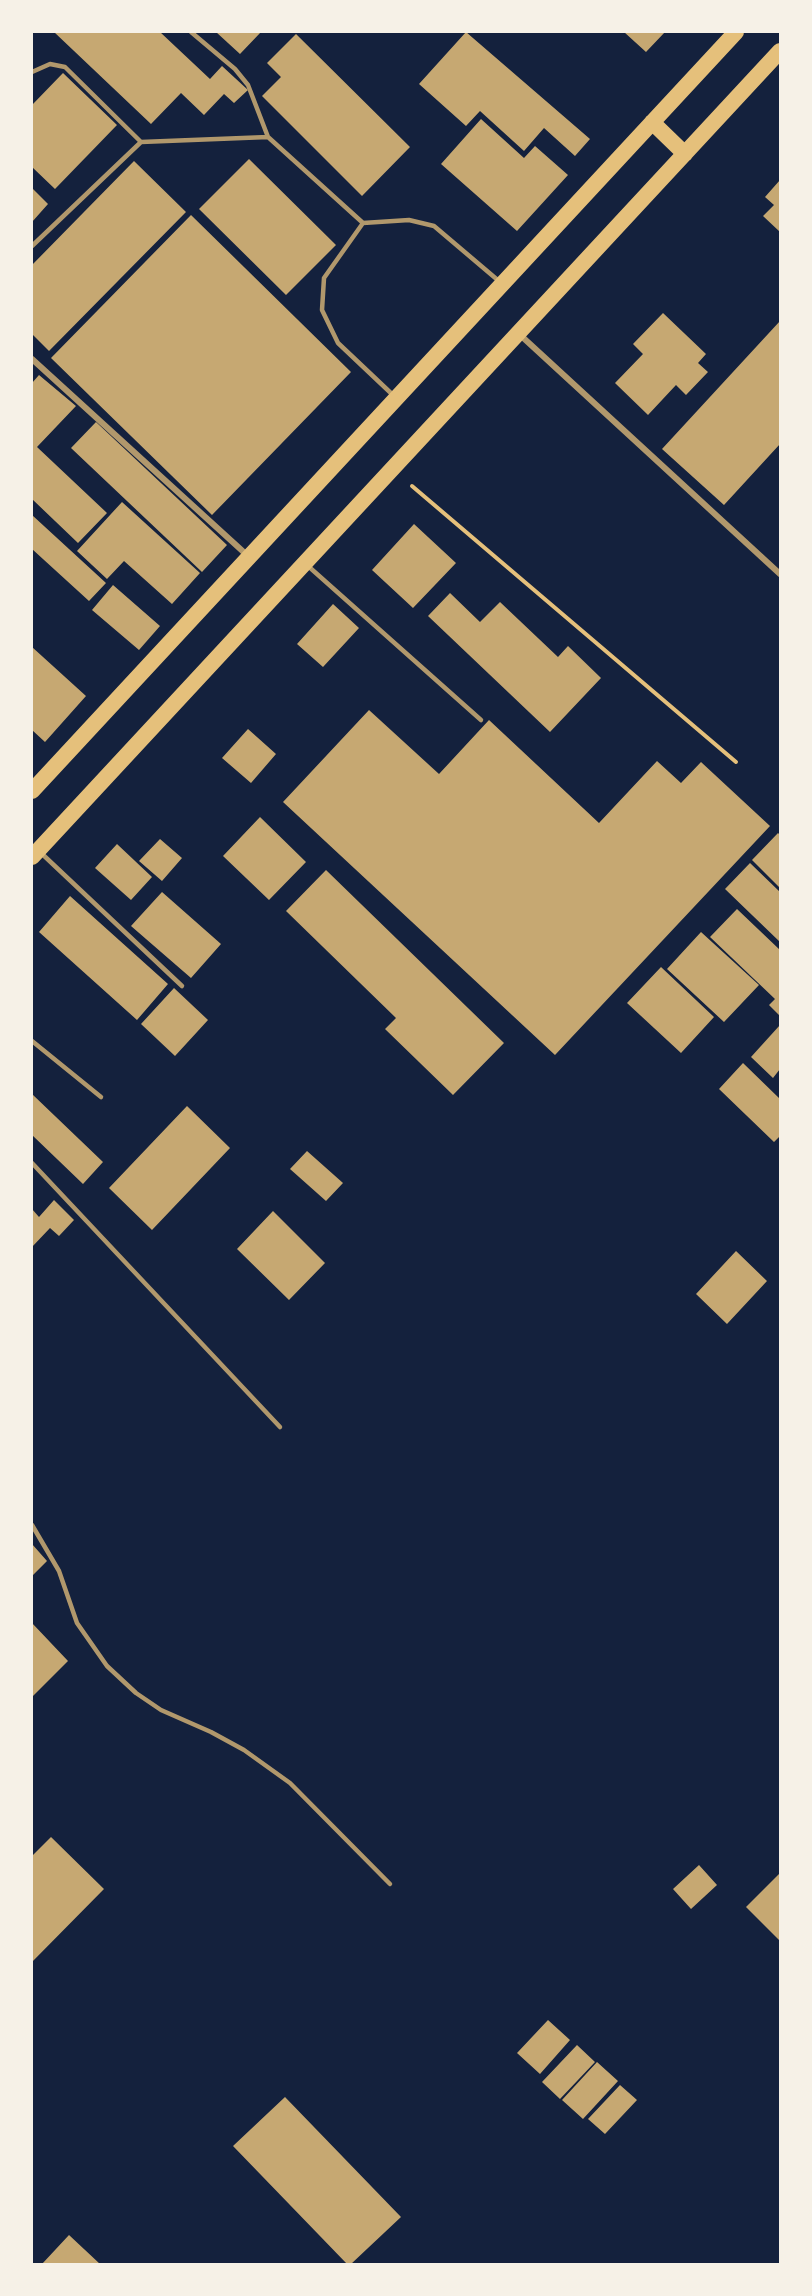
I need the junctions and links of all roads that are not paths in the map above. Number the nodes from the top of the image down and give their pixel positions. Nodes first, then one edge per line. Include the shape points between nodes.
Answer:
1 (191, 32) edge
2 (736, 32) edge
3 (780, 51) edge
4 (32, 72) edge
5 (652, 122) junction
6 (268, 137) junction
7 (141, 142) junction
8 (685, 154) junction
9 (363, 223) junction
10 (32, 246) edge
11 (502, 284) junction
12 (518, 333) junction
13 (32, 359) edge
14 (396, 398) junction
15 (248, 557) junction
16 (304, 563) junction
17 (780, 574) edge
18 (481, 720) dead end
19 (32, 791) edge
20 (35, 854) edge
21 (182, 986) dead end
22 (32, 1041) edge
23 (101, 1097) dead end
24 (32, 1163) edge
25 (280, 1427) dead end
26 (32, 1525) edge
27 (390, 1884) dead end

1 - 6 lane via 236,69 248,85
2 - 5 highway
3 - 8 highway
4 - 7 lane via 50,64 65,67
5 - 8 highway
5 - 11 highway
6 - 7 lane
6 - 9 lane
7 - 10 lane
8 - 12 highway
9 - 11 lane via 409,220 434,226
9 - 14 lane via 324,278 322,310 338,343
11 - 14 highway
12 - 16 highway
12 - 17 street
13 - 15 street
14 - 15 highway
15 - 19 highway
16 - 18 lane
16 - 20 highway
20 - 21 lane
22 - 23 lane
24 - 25 lane
26 - 27 lane via 59,1571 77,1623 107,1666 161,1710 236,1745 290,1783

